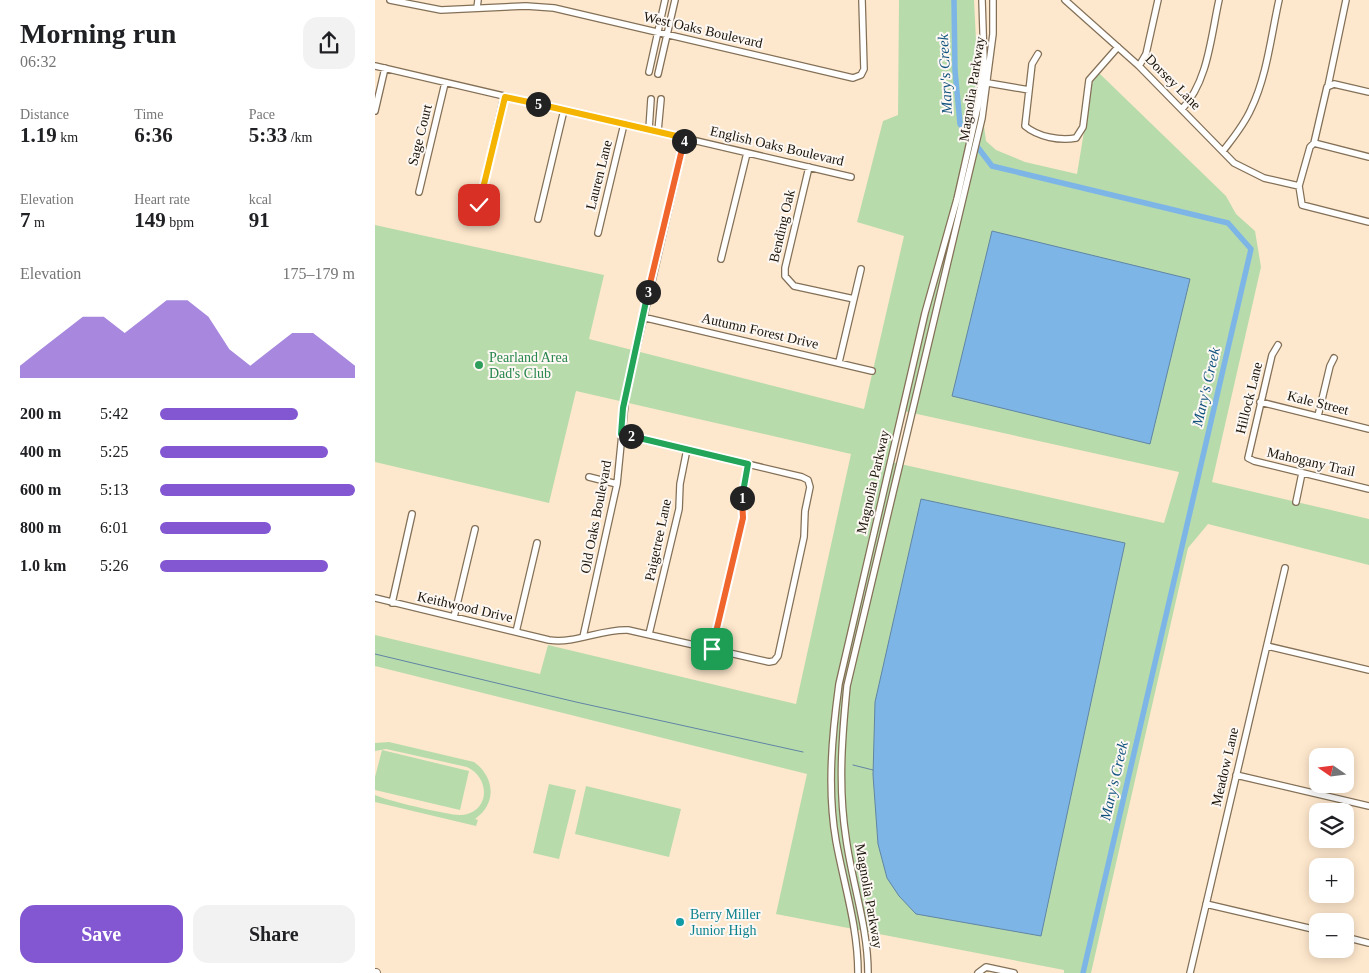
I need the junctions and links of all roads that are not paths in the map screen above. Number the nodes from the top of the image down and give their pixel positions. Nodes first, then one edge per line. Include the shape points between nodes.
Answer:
1 (390, 0) edge
2 (479, 0) edge
3 (665, 0) edge
4 (675, 0) edge
5 (862, 0) edge
6 (982, 0) edge
7 (993, 0) edge
8 (1065, 0) edge
9 (1158, 0) edge
10 (1219, 0) edge
11 (1279, 0) edge
12 (1346, 0) edge
13 (405, 2) edge
14 (477, 8) junction
15 (658, 32) junction
16 (667, 34) junction
17 (1119, 47) junction
18 (1037, 54) dead end
19 (375, 66) edge
20 (1139, 66) junction
21 (385, 68) junction
22 (649, 72) dead end
23 (658, 74) dead end
24 (445, 83) junction
25 (988, 83) junction
26 (1328, 86) junction
27 (1029, 90) junction
28 (1369, 92) edge
29 (505, 97) junction
30 (651, 99) dead end
31 (661, 99) dead end
32 (1181, 109) junction
33 (564, 110) junction
34 (375, 111) edge
35 (979, 117) junction
36 (624, 124) junction
37 (649, 129) junction
38 (658, 131) junction
39 (685, 138) junction
40 (1314, 143) junction
41 (1223, 151) junction
42 (747, 153) junction
43 (1369, 157) edge
44 (809, 167) junction
45 (851, 177) dead end
46 (965, 179) junction
47 (1299, 186) junction
48 (419, 192) dead end
49 (479, 205) dead end
50 (538, 219) dead end
51 (1369, 222) edge
52 (598, 233) dead end
53 (721, 258) dead end
54 (861, 269) dead end
55 (854, 299) junction
56 (642, 317) junction
57 (1277, 345) dead end
58 (1335, 358) dead end
59 (839, 362) junction
60 (872, 371) dead end
61 (909, 379) junction
62 (921, 382) junction
63 (1260, 402) junction
64 (1318, 416) junction
65 (1369, 429) edge
66 (621, 434) junction
67 (687, 450) junction
68 (1248, 458) joint
69 (748, 464) junction
70 (887, 473) junction
71 (1303, 473) junction
72 (898, 476) junction
73 (589, 477) dead end
74 (617, 484) junction
75 (1369, 489) edge
76 (1296, 502) dead end
77 (412, 514) dead end
78 (475, 529) dead end
79 (537, 543) dead end
80 (1285, 568) dead end
81 (375, 598) edge
82 (393, 603) junction
83 (454, 617) junction
84 (516, 632) junction
85 (649, 634) junction
86 (583, 637) junction
87 (1267, 646) junction
88 (712, 649) junction
89 (1369, 670) edge
90 (837, 695) junction
91 (846, 696) junction
92 (1235, 775) junction
93 (1369, 806) edge
94 (842, 809) junction
95 (833, 810) junction
96 (1206, 904) junction
97 (1309, 928) edge
98 (1354, 939) edge
99 (1369, 942) edge
100 (978, 972) edge
101 (858, 973) edge
102 (868, 973) edge
103 (1014, 973) edge
104 (1190, 973) edge

1 - 13 street, West Oaks Boulevard
2 - 14 street
3 - 15 street
4 - 16 street
5 - 16 street, West Oaks Boulevard via 865,66 861,74 853,78
6 - 35 street, Magnolia Parkway via 984,61
7 - 25 street, Magnolia Parkway
8 - 17 street, Dorsey Lane
9 - 20 street via 1146,54
10 - 32 street via 1199,84
11 - 41 street via 1251,109
12 - 26 street
13 - 14 street, West Oaks Boulevard via 441,10
14 - 15 street, West Oaks Boulevard via 539,6
15 - 16 street, West Oaks Boulevard
15 - 22 street
16 - 23 street
17 - 20 street, Dorsey Lane
17 - 27 street via 1089,80 1083,127 1076,138 1066,140 1033,133 1025,126
18 - 27 street via 1032,64
19 - 21 street, English Oaks Boulevard
20 - 32 street, Dorsey Lane
21 - 24 street, English Oaks Boulevard
21 - 34 street
24 - 29 street, English Oaks Boulevard
24 - 48 street, Sage Court
25 - 27 street
25 - 35 street, Magnolia Parkway
26 - 28 street via 1334,84
26 - 40 street
29 - 33 street, English Oaks Boulevard
29 - 49 street
30 - 37 street
31 - 38 street
32 - 41 street, Dorsey Lane
33 - 36 street, English Oaks Boulevard
33 - 50 street
35 - 46 street, Magnolia Parkway
36 - 37 street, English Oaks Boulevard
36 - 52 street, Lauren Lane
37 - 38 street, English Oaks Boulevard
38 - 39 street, English Oaks Boulevard
39 - 42 street, English Oaks Boulevard
39 - 56 street, Old Oaks Boulevard
40 - 43 street
40 - 47 street
41 - 47 street, Dorsey Lane via 1234,162 1264,178
42 - 44 street, English Oaks Boulevard
42 - 53 street
44 - 45 street, English Oaks Boulevard
44 - 55 street, Bending Oak via 785,276 794,286
46 - 61 street, Magnolia Parkway
46 - 62 street, Magnolia Parkway
47 - 51 street via 1303,204
54 - 55 street
55 - 59 street
56 - 59 street, Autumn Forest Drive
56 - 66 street, Old Oaks Boulevard via 623,408
57 - 63 street, Hillock Lane
58 - 64 street via 1330,366
59 - 60 street, Autumn Forest Drive
61 - 62 street
61 - 70 street, Magnolia Parkway
62 - 72 street, Magnolia Parkway
63 - 64 street, Kale Street
63 - 68 street, Hillock Lane
64 - 65 street, Kale Street
66 - 67 street
66 - 74 street, Old Oaks Boulevard
67 - 69 street
67 - 85 street, Paigetree Lane via 679,509
68 - 71 street, Mahogany Trail
69 - 88 street via 742,498 743,518
69 - 88 street, Keithwood Drive via 802,477 810,485 804,537 778,656 773,662
70 - 72 street
70 - 90 street, Magnolia Parkway
71 - 75 street, Mahogany Trail
71 - 76 street
72 - 91 street, Magnolia Parkway
73 - 74 street
74 - 86 street, Old Oaks Boulevard
77 - 82 street
78 - 83 street
79 - 84 street
80 - 87 street, Meadow Lane
81 - 82 street, Keithwood Drive
82 - 83 street, Keithwood Drive
83 - 84 street, Keithwood Drive
84 - 86 street, Keithwood Drive via 549,640
85 - 86 street, Keithwood Drive via 617,629
85 - 88 street, Keithwood Drive
87 - 89 street
87 - 92 street, Meadow Lane
90 - 91 street
90 - 95 street, Magnolia Parkway via 832,738
91 - 94 street, Magnolia Parkway
92 - 93 street
92 - 96 street, Meadow Lane
94 - 95 street
94 - 102 street, Magnolia Parkway via 861,912
95 - 101 street, Magnolia Parkway via 836,840 853,914
96 - 97 street
96 - 104 street, Meadow Lane
98 - 99 street
100 - 103 street via 987,967

